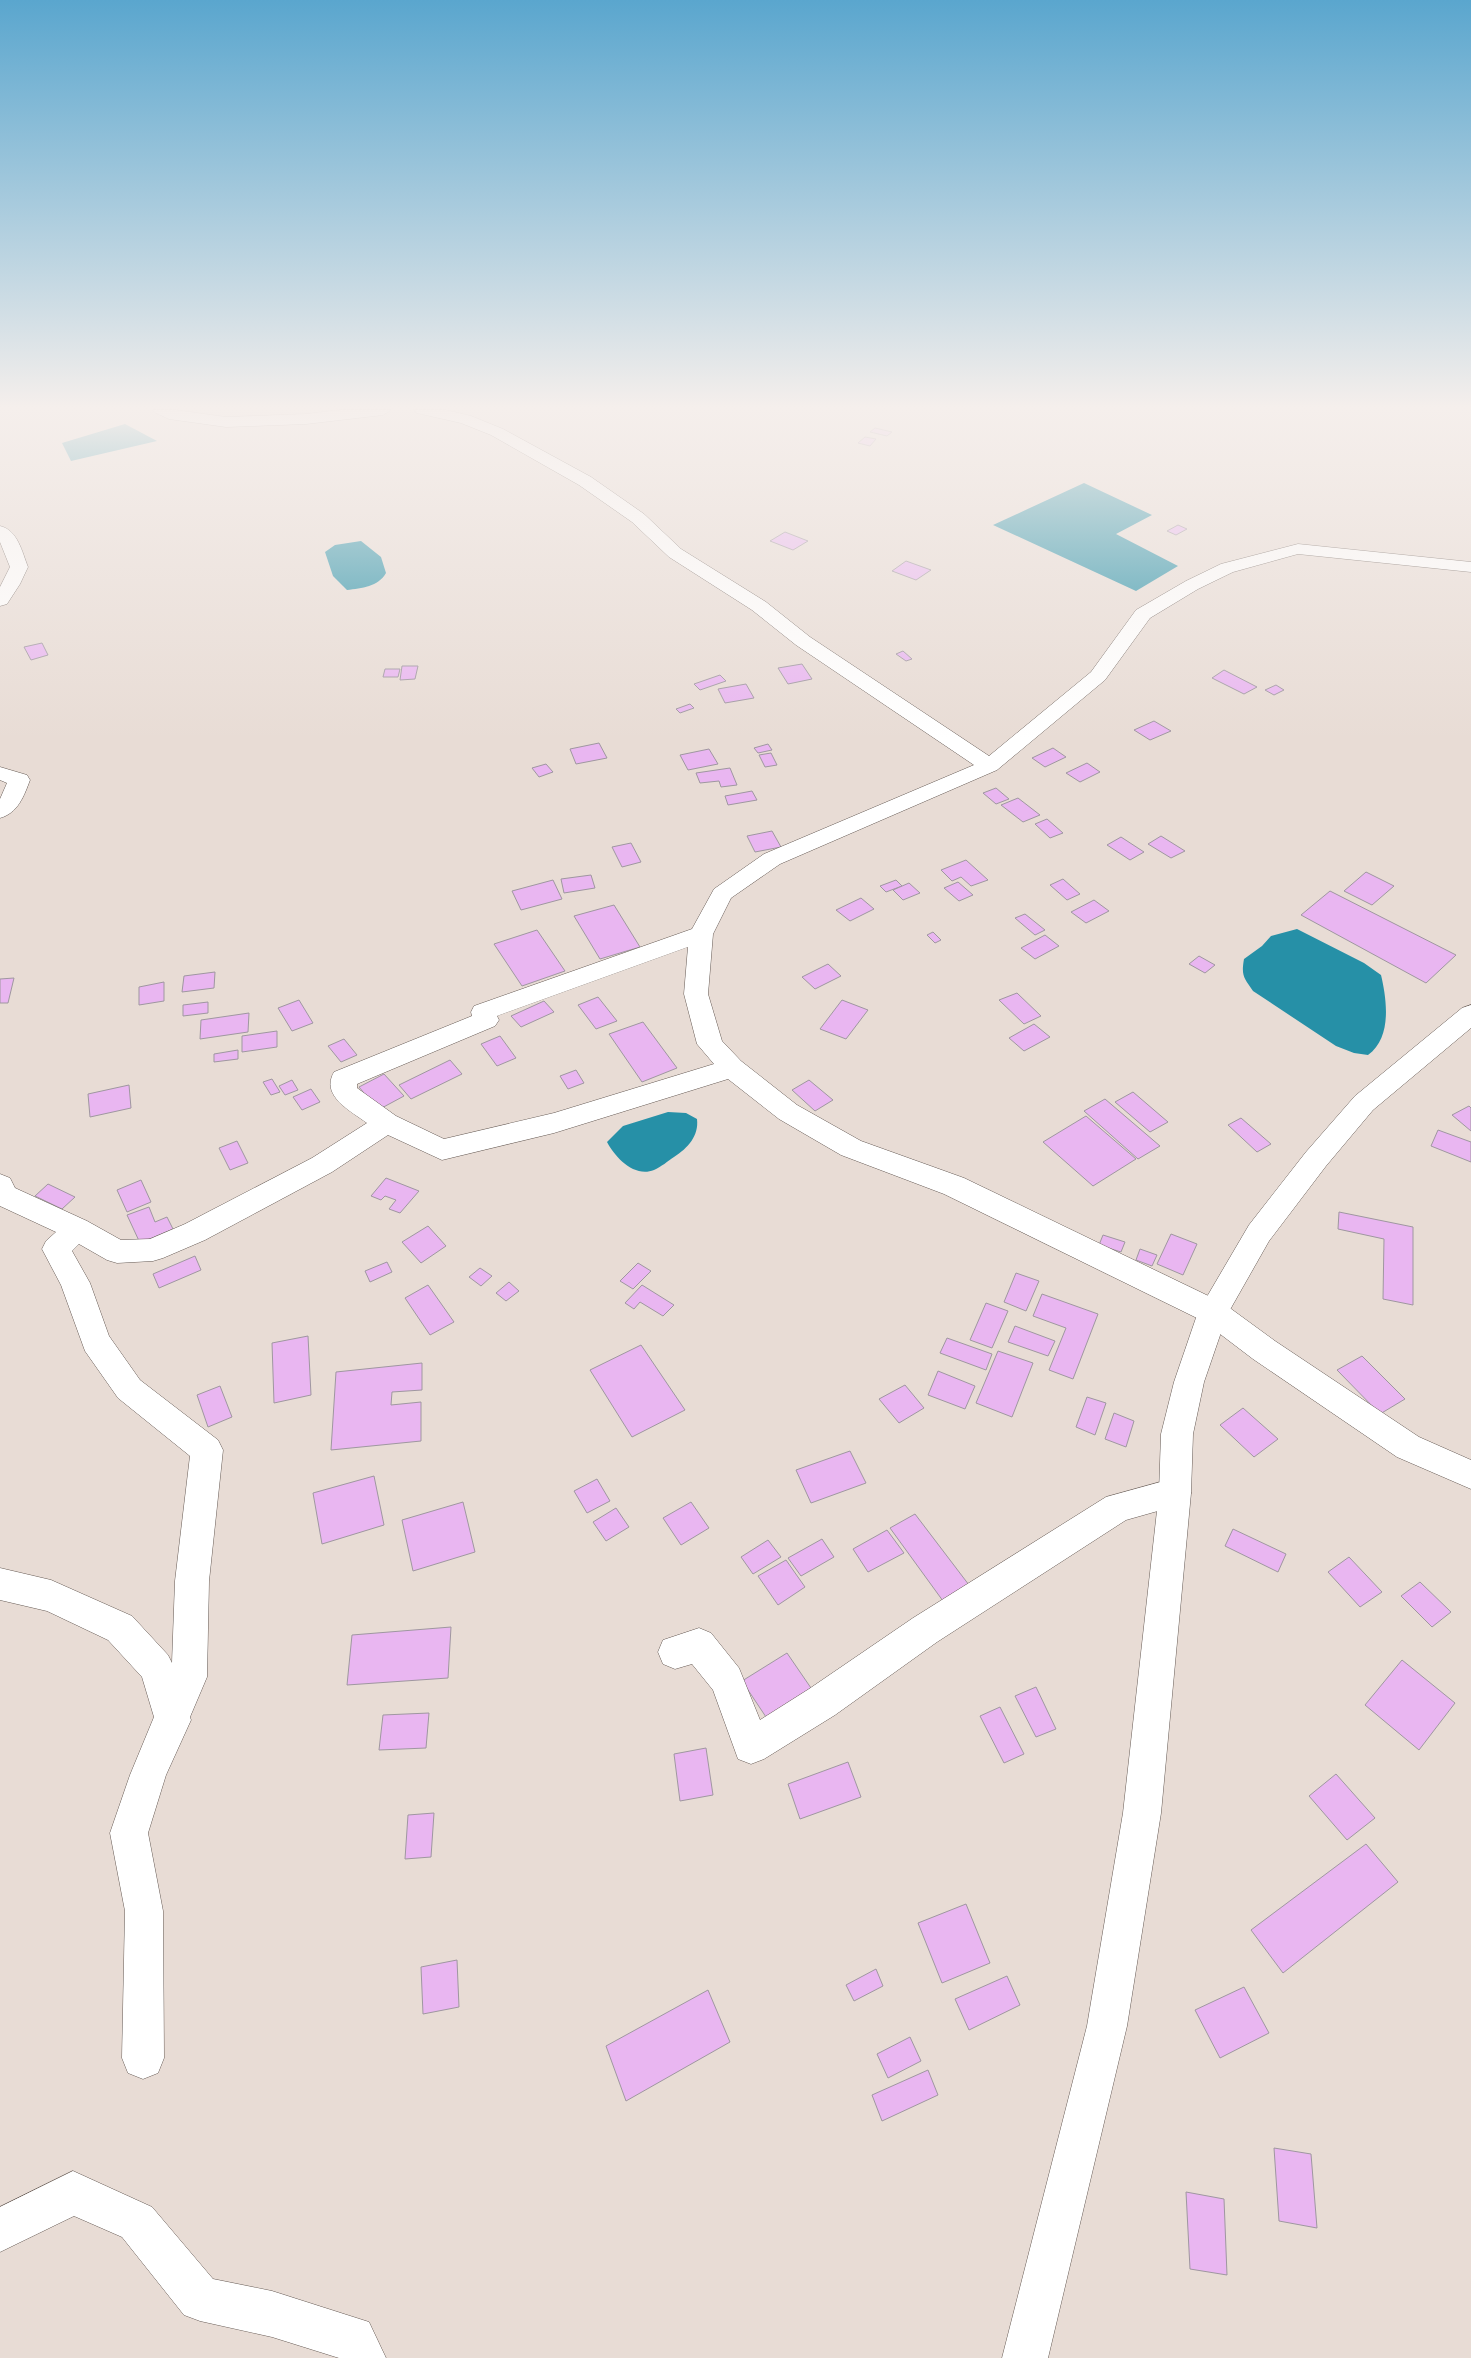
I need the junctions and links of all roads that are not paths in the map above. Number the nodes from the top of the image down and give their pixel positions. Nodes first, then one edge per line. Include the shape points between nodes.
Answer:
1 (640, 520) edge
2 (0, 531) edge
3 (1471, 567) edge
4 (0, 600) edge
5 (990, 766) junction
6 (0, 772) edge
7 (0, 811) edge
8 (701, 934) junction
9 (1471, 1014) edge
10 (732, 1068) junction
11 (387, 1123) junction
12 (0, 1185) edge
13 (77, 1229) junction
14 (1213, 1312) junction
15 (1471, 1475) edge
16 (1175, 1493) junction
17 (0, 1584) edge
18 (676, 1652) dead end
19 (173, 1720) junction
20 (143, 2058) dead end
21 (0, 2230) edge
22 (363, 2358) edge
23 (1025, 2358) edge

1 - 5 main road via 675,553 759,606 803,641
2 - 4 main road via 10,542 19,567
3 - 5 main road via 1298,549 1227,568 1143,614 1098,676
5 - 8 main road via 772,859 722,894
6 - 7 main road via 19,780 13,798
8 - 10 main road via 696,994 710,1044
8 - 11 main road via 483,1012 486,1020 343,1079 345,1093
9 - 14 main road via 1364,1103 1259,1233
10 - 11 main road via 554,1123 442,1150
10 - 14 main road via 788,1112 851,1148 954,1186
11 - 13 main road via 314,1170 195,1232 153,1250 117,1252
12 - 13 main road via 3,1195
13 - 19 main road via 56,1250 74,1283 96,1342 129,1389 206,1450 192,1581 190,1677
14 - 15 main road via 1408,1447
14 - 16 main road via 1188,1382 1177,1434
16 - 18 main road via 1118,1507 751,1746 727,1680 699,1645
16 - 23 main road via 1142,1813 1107,2026
17 - 19 main road via 50,1596 120,1628 156,1667
19 - 20 main road via 148,1775 129,1833 144,1911
21 - 22 main road via 73,2193 137,2222 200,2299 272,2314 353,2338

